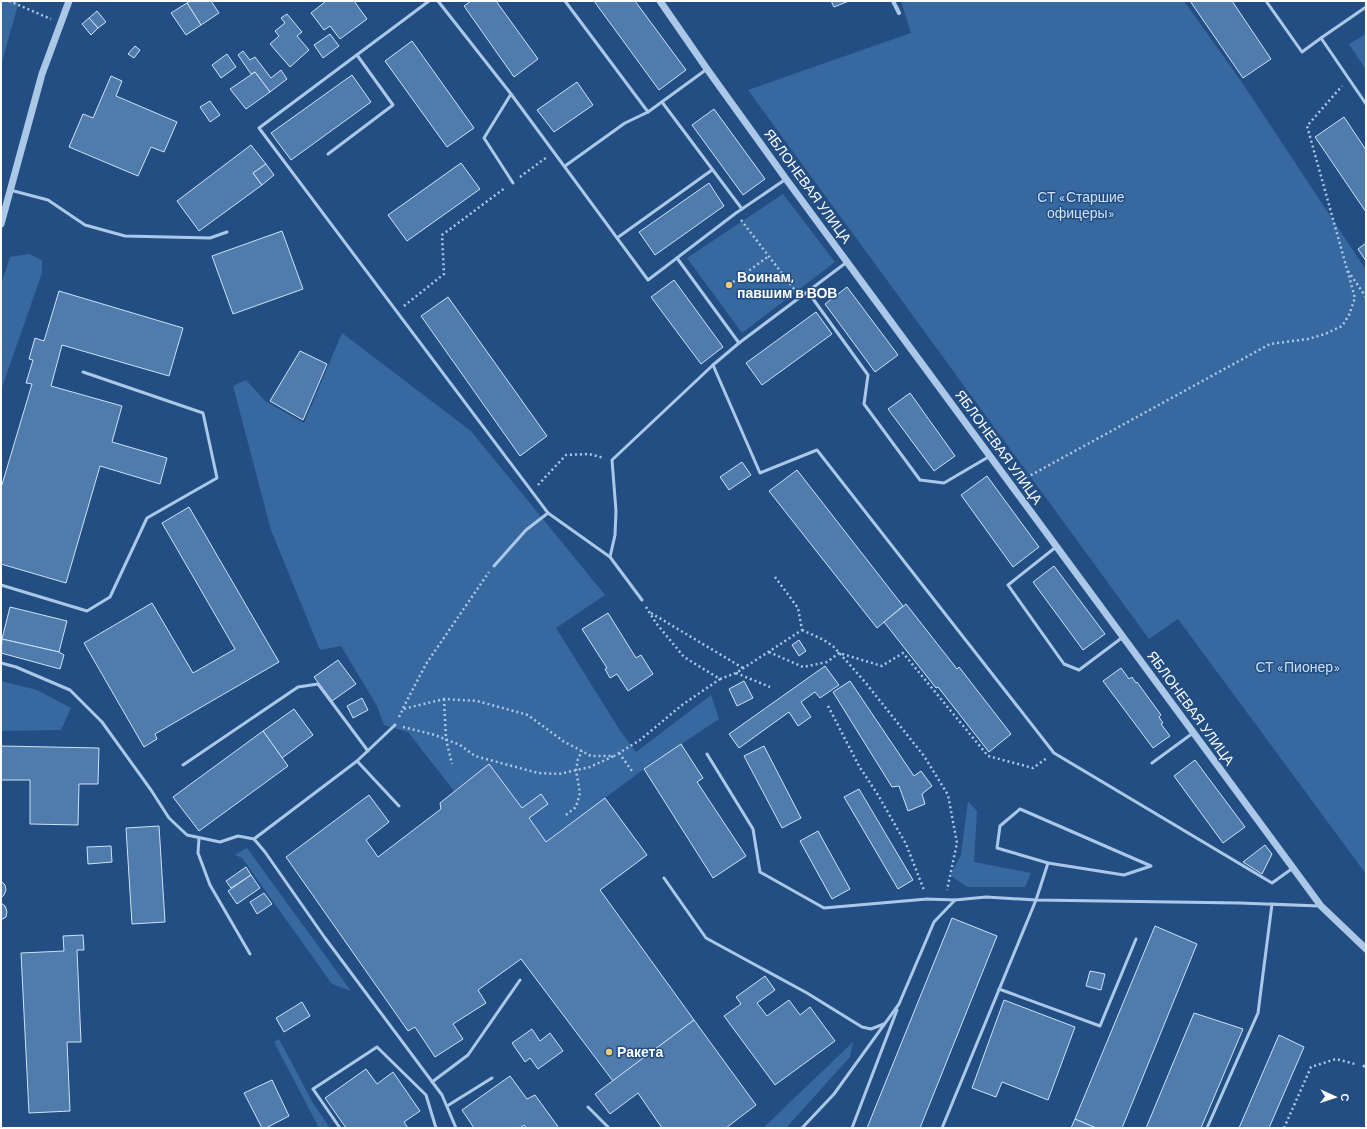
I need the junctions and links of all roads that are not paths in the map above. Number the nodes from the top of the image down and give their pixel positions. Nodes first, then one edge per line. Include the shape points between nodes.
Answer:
1 (70, 1) edge
2 (430, 1) edge
3 (438, 1) edge
4 (565, 1) edge
5 (660, 1) edge
6 (894, 1) edge
7 (1266, 1) edge
8 (1366, 7) edge
9 (899, 13) dead end
10 (1321, 38) junction
11 (357, 55) junction
12 (707, 69) junction
13 (511, 94) junction
14 (662, 102) junction
15 (1366, 104) edge
16 (648, 112) junction
17 (328, 154) dead end
18 (565, 166) junction
19 (712, 170) junction
20 (786, 179) junction
21 (513, 183) road end
22 (10, 190) junction
23 (742, 209) junction
24 (1, 224) edge
25 (227, 232) dead end
26 (617, 238) junction
27 (677, 258) junction
28 (847, 262) junction
29 (808, 292) junction
30 (739, 343) junction
31 (713, 365) junction
32 (83, 372) dead end
33 (990, 456) junction
34 (548, 513) junction
35 (1056, 547) junction
36 (610, 557) junction
37 (494, 566) road end
38 (1, 585) edge
39 (642, 600) road end
40 (1123, 637) junction
41 (1, 663) edge
42 (395, 725) road end
43 (1193, 733) junction
44 (368, 751) junction
45 (707, 754) dead end
46 (358, 761) junction
47 (1152, 763) dead end
48 (183, 765) dead end
49 (398, 806) dead end
50 (199, 838) junction
51 (254, 839) junction
52 (1048, 863) junction
53 (1293, 868) junction
54 (664, 878) dead end
55 (955, 900) junction
56 (1036, 900) junction
57 (1272, 904) junction
58 (1321, 906) junction
59 (1136, 939) dead end
60 (1366, 950) edge
61 (250, 954) dead end
62 (520, 980) dead end
63 (999, 989) junction
64 (898, 1004) junction
65 (885, 1024) junction
66 (492, 1078) dead end
67 (432, 1082) junction
68 (447, 1106) junction
69 (588, 1107) dead end
70 (340, 1128) edge
71 (436, 1128) edge
72 (456, 1128) edge
73 (609, 1128) edge
74 (802, 1128) edge
75 (852, 1128) edge
76 (942, 1128) edge
77 (1207, 1128) edge

1 - 22 street via 38,88
2 - 11 lane
3 - 13 lane
4 - 16 lane
5 - 12 street, ЯБЛОНЕВАЯ УЛИЦА
6 - 9 street
7 - 10 lane via 1302,52
8 - 10 lane
10 - 15 lane
11 - 17 lane via 393,105
11 - 34 lane via 259,128
12 - 14 lane
12 - 20 street, ЯБЛОНЕВАЯ УЛИЦА
13 - 18 lane
13 - 21 lane via 484,138
14 - 16 lane
14 - 19 lane
16 - 18 lane via 625,123
18 - 26 lane
19 - 23 lane
19 - 26 lane
20 - 23 lane
20 - 28 street, ЯБЛОНЕВАЯ УЛИЦА
22 - 24 street
22 - 25 lane via 48,200 85,225 125,236 210,238
23 - 27 lane
26 - 27 lane via 648,280
27 - 30 lane
28 - 29 lane
28 - 33 street, ЯБЛОНЕВАЯ УЛИЦА
29 - 30 lane
29 - 33 lane via 868,375 864,404 920,480 944,483
30 - 31 lane
31 - 36 lane via 612,460 616,511 615,535
31 - 53 lane via 760,473 817,450 1054,753 1272,883
32 - 38 lane via 203,413 217,478 147,518 110,597 87,611
33 - 35 street, ЯБЛОНЕВАЯ УЛИЦА
34 - 36 lane
34 - 37 lane via 526,530
35 - 40 street, ЯБЛОНЕВАЯ УЛИЦА
35 - 40 lane via 1008,585 1064,664 1079,670
36 - 39 lane
40 - 43 street, ЯБЛОНЕВАЯ УЛИЦА
41 - 50 lane via 70,690 102,722 169,818 187,835
42 - 44 lane
43 - 47 lane
43 - 53 street, ЯБЛОНЕВАЯ УЛИЦА
44 - 46 lane
44 - 48 lane via 318,684 298,687
45 - 55 lane via 752,829 760,872 824,908 927,899
46 - 49 lane
46 - 51 lane
50 - 51 lane via 220,842 238,836
50 - 61 lane via 198,853 210,885
51 - 67 lane
52 - 52 lane via 1124,875 1151,866 1020,809 1000,826 997,848
52 - 56 lane
53 - 58 street, ЯБЛОНЕВАЯ УЛИЦА
54 - 65 lane via 706,938 807,993 862,1028 871,1029
55 - 56 lane via 986,897
55 - 64 lane via 934,922
56 - 57 lane
56 - 63 lane
57 - 58 lane
57 - 77 lane via 1258,1013
58 - 60 street, ЯБЛОНЕВАЯ УЛИЦА
59 - 63 lane via 1100,1026
62 - 67 lane via 468,1055
63 - 76 lane
64 - 65 lane
64 - 75 lane
65 - 74 lane via 834,1094
66 - 68 lane
67 - 68 lane
68 - 72 lane
69 - 73 lane
70 - 71 lane via 313,1089 376,1047 426,1095

